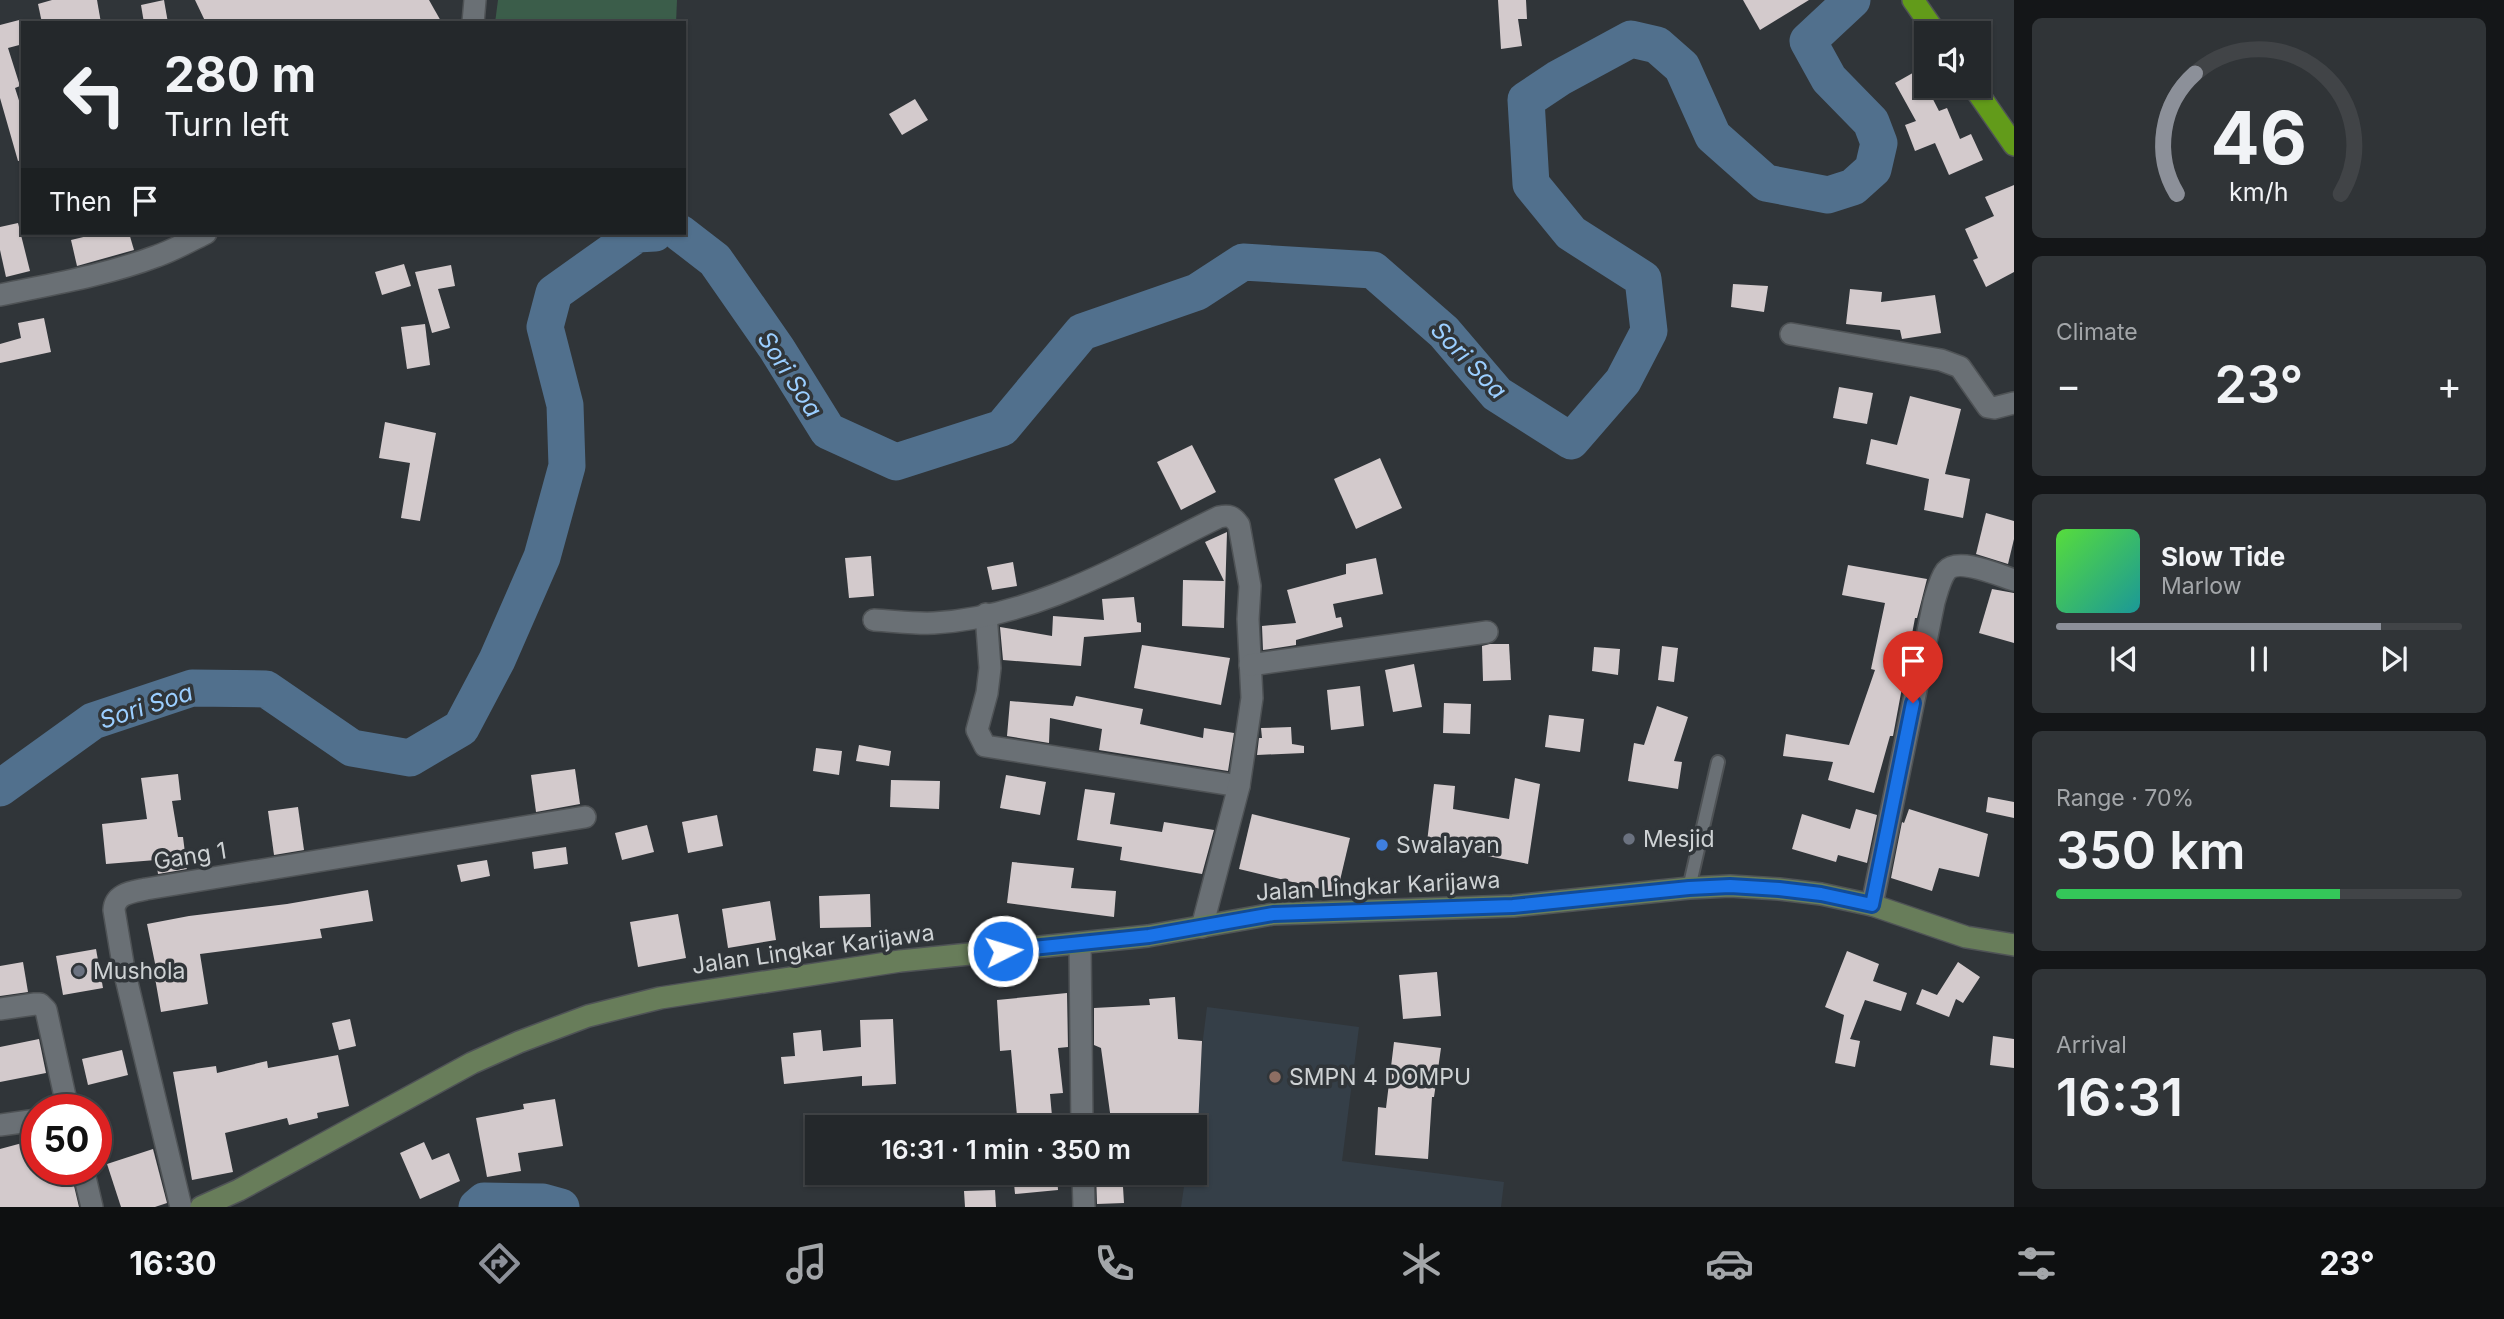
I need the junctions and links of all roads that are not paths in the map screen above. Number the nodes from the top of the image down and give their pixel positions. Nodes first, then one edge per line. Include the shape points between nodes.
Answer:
1 (475, 0) edge
2 (1915, 3) edge
3 (473, 21) edge
4 (1928, 21) edge
5 (1981, 98) edge
6 (2014, 145) edge
7 (202, 235) edge
8 (0, 295) edge
9 (1791, 334) dead end
10 (2014, 403) edge
11 (2014, 580) edge
12 (986, 614) junction
13 (874, 620) dead end
14 (1487, 632) dead end
15 (1250, 665) junction
16 (1718, 762) dead end
17 (1238, 786) junction
18 (585, 817) dead end
19 (1689, 888) junction
20 (1872, 905) junction
21 (1202, 927) junction
22 (1080, 944) junction
23 (2014, 945) edge
24 (0, 1009) edge
25 (64, 1094) edge
26 (1082, 1115) edge
27 (21, 1122) edge
28 (0, 1125) edge
29 (87, 1185) edge
30 (1083, 1185) edge
31 (92, 1207) edge
32 (181, 1207) edge
33 (201, 1207) edge
34 (1084, 1207) edge

1 - 3 street
2 - 4 highway
5 - 6 highway
7 - 8 street via 137,263
9 - 10 street via 1941,360 1960,367 1988,407
11 - 20 street via 1964,565 1944,574 1934,602
12 - 13 street via 933,623
12 - 15 street via 1068,591 1228,515 1239,525 1248,565
12 - 17 street via 990,668 977,730 985,746
14 - 15 street
15 - 17 street via 1252,698
16 - 19 lane
17 - 21 street
18 - 32 street, Gang 1 via 146,889 118,898 114,910 124,970
19 - 20 main road, Jalan Lingkar Karijawa via 1779,889
19 - 21 main road, Jalan Lingkar Karijawa via 1513,906 1273,914
20 - 23 main road, Jalan Lingkar Karijawa via 1966,937
21 - 22 main road, Jalan Lingkar Karijawa
22 - 26 street
22 - 33 main road, Jalan Lingkar Karijawa via 900,961 660,998 588,1016 472,1063
24 - 25 street via 40,1004 46,1010
27 - 28 street
29 - 31 street
30 - 34 street

